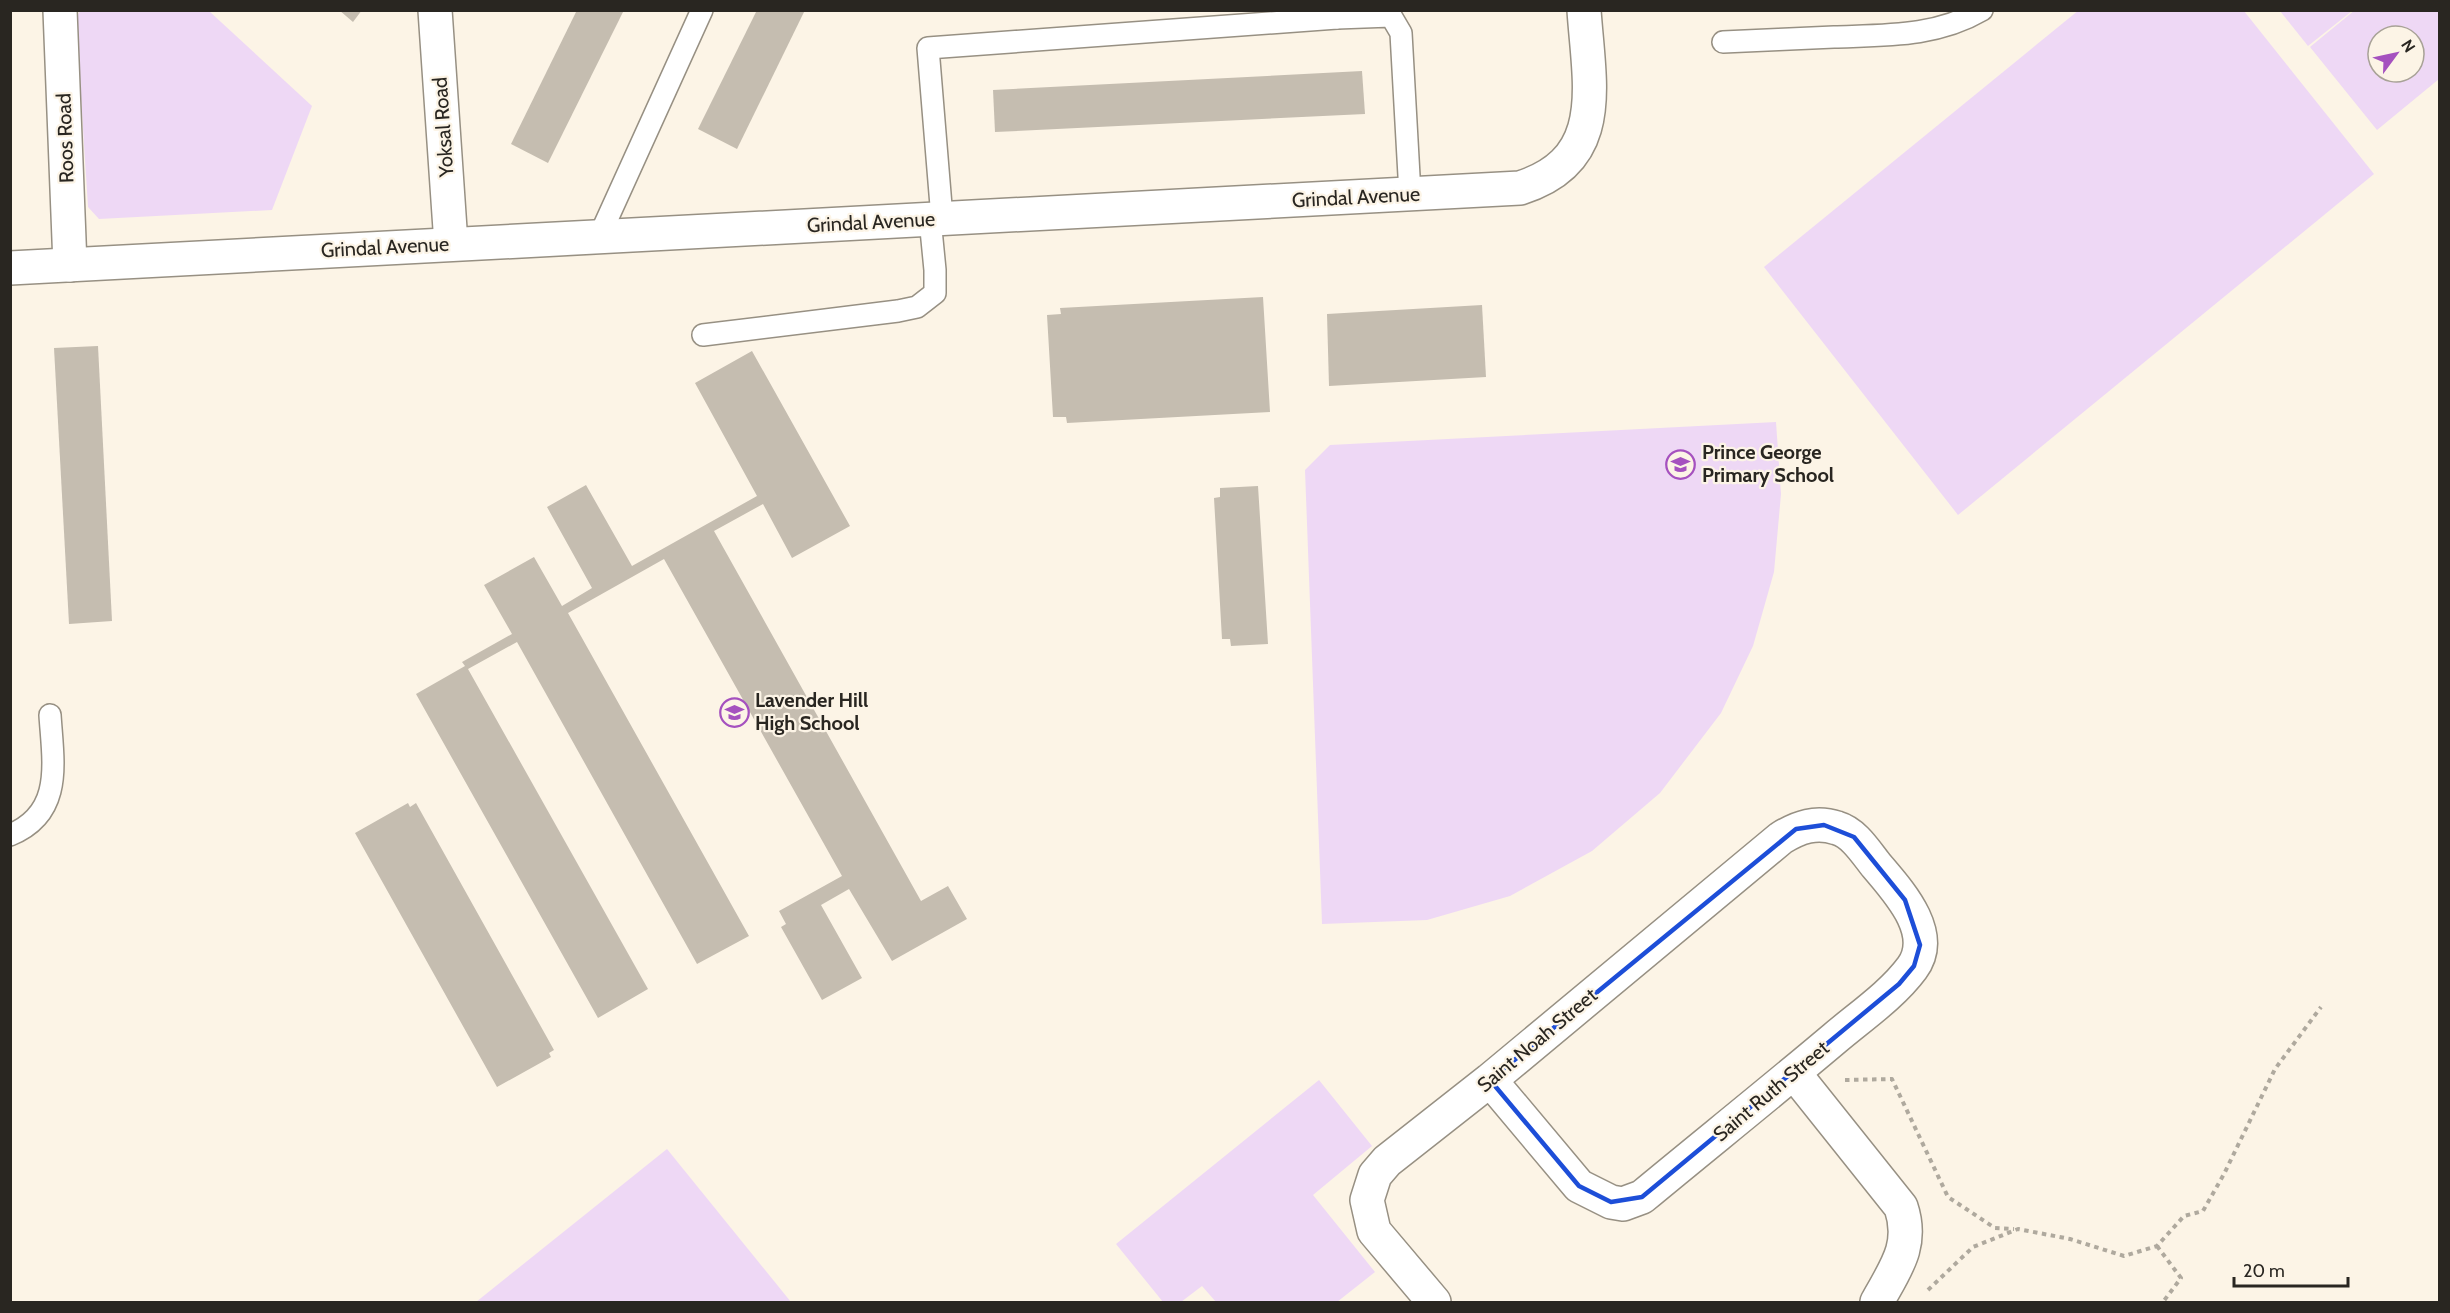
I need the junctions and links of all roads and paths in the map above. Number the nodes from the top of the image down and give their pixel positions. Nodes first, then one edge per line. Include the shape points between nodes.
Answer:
1 (60, 10) edge
2 (435, 10) edge
3 (702, 10) edge
4 (1584, 10) edge
5 (1982, 10) edge
6 (1337, 14) edge
7 (1723, 42) dead end
8 (1410, 194) junction
9 (936, 219) junction
10 (599, 237) junction
11 (451, 244) junction
12 (70, 265) junction
13 (10, 268) edge
14 (703, 335) dead end
15 (50, 715) dead end
16 (1824, 825) joint
17 (10, 835) edge
18 (2321, 1007) dead end
19 (1794, 1073) junction
20 (1490, 1080) junction
21 (2018, 1229) junction
22 (2157, 1246) junction
23 (1925, 1295) dead end
24 (1434, 1302) edge
25 (1877, 1302) edge
26 (2163, 1302) edge

1 - 12 street, Roos Road
2 - 11 street, Yoksal Road
3 - 10 lane
4 - 8 street, Grindal Avenue via 1588,108 1576,150 1561,167 1541,181 1520,188
5 - 7 lane via 1963,22 1935,31
6 - 8 lane via 1391,16 1401,33
6 - 9 lane via 928,48
8 - 9 street, Grindal Avenue
9 - 10 street, Grindal Avenue
9 - 14 lane via 935,293 917,307
10 - 11 street, Grindal Avenue
11 - 12 street, Grindal Avenue
12 - 13 street, Grindal Avenue
15 - 17 lane via 54,776 51,793 40,814 22,831
16 - 19 street, Saint Ruth Street via 1854,837 1905,900 1920,945 1914,966 1899,984
16 - 20 street, Saint Noah Street via 1796,829 1781,838
18 - 22 path via 2275,1070 2203,1210 2184,1216
19 - 20 street, Saint Ruth Street via 1642,1197 1623,1204 1579,1186
19 - 21 path via 1833,1080 1892,1079 1948,1197 1995,1228
19 - 25 street via 1901,1207 1906,1224 1903,1253
20 - 24 street, Saint Noah Street via 1387,1161 1375,1175 1367,1200 1374,1231
21 - 22 path via 2070,1239 2124,1256
21 - 23 path via 1973,1247
22 - 26 path via 2181,1278

